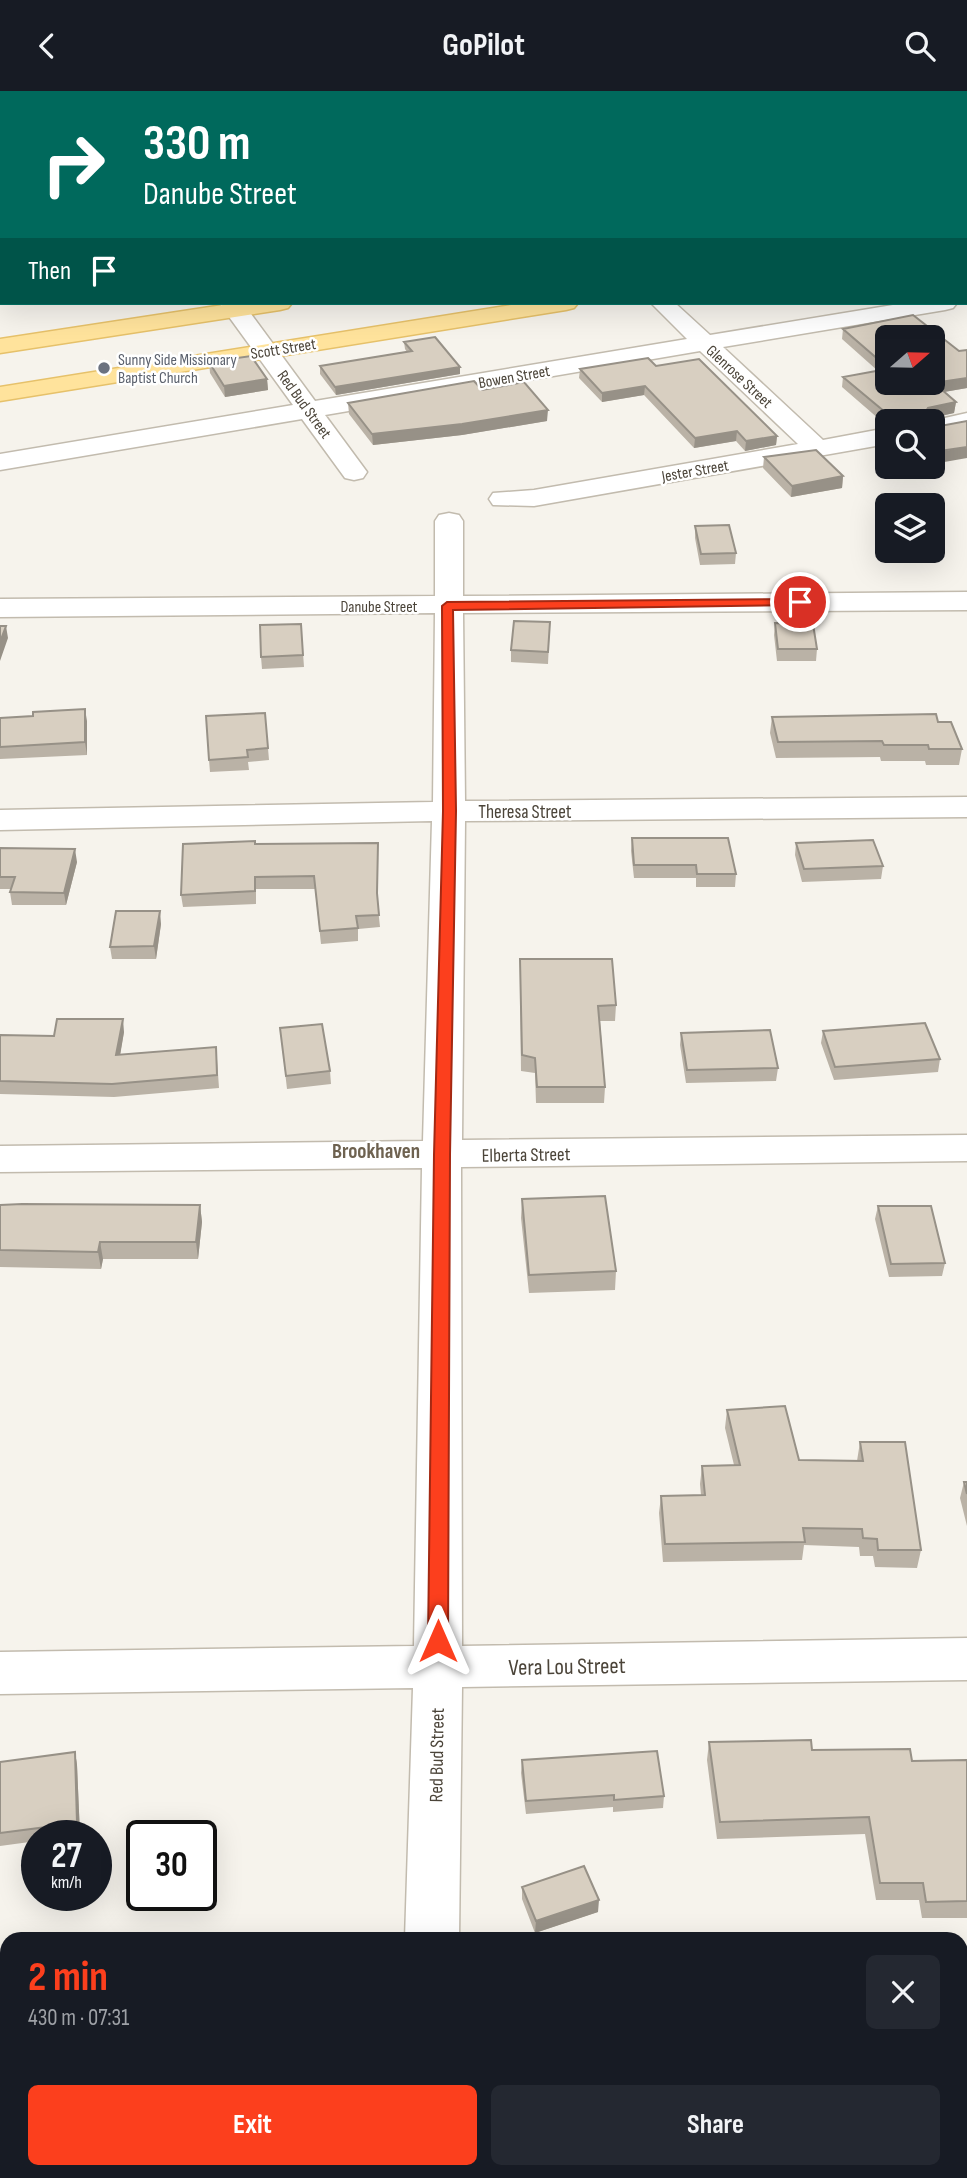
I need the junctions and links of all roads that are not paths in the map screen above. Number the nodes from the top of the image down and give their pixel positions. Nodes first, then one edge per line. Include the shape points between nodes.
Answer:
1 (553, 305) edge
2 (664, 305) edge
3 (933, 305) edge
4 (234, 306) edge
5 (706, 344) junction
6 (0, 346) edge
7 (266, 350) junction
8 (0, 394) edge
9 (310, 411) junction
10 (967, 421) edge
11 (945, 426) edge
12 (875, 438) edge
13 (818, 449) junction
14 (0, 462) edge
15 (354, 472) dead end
16 (502, 499) dead end
17 (449, 521) dead end
18 (967, 600) edge
19 (447, 606) junction
20 (0, 608) edge
21 (967, 807) edge
22 (449, 811) junction
23 (0, 820) edge
24 (967, 1148) edge
25 (442, 1155) junction
26 (0, 1159) edge
27 (967, 1659) edge
28 (438, 1668) junction
29 (0, 1673) edge
30 (432, 1932) edge

1 - 7 main road, Scott Street
2 - 5 street, Glenrose Street
3 - 5 street, Bowen Street
4 - 6 main road
4 - 7 street, Red Bud Street
5 - 9 street, Bowen Street
5 - 13 street, Glenrose Street
7 - 8 main road, Scott Street
7 - 9 street, Red Bud Street
9 - 14 street, Bowen Street
9 - 15 street, Red Bud Street
10 - 11 street
12 - 13 street, Jester Street
13 - 16 street, Jester Street via 534,498
17 - 19 street, Red Bud Street
18 - 19 street, Danube Street
19 - 20 street, Danube Street
19 - 22 street, Red Bud Street
21 - 22 street, Theresa Street
22 - 23 street, Theresa Street
22 - 25 street, Red Bud Street
24 - 25 street, Elberta Street
25 - 26 street, Elberta Street
25 - 28 street, Red Bud Street
27 - 28 street, Vera Lou Street
28 - 29 street, Vera Lou Street
28 - 30 street, Red Bud Street

